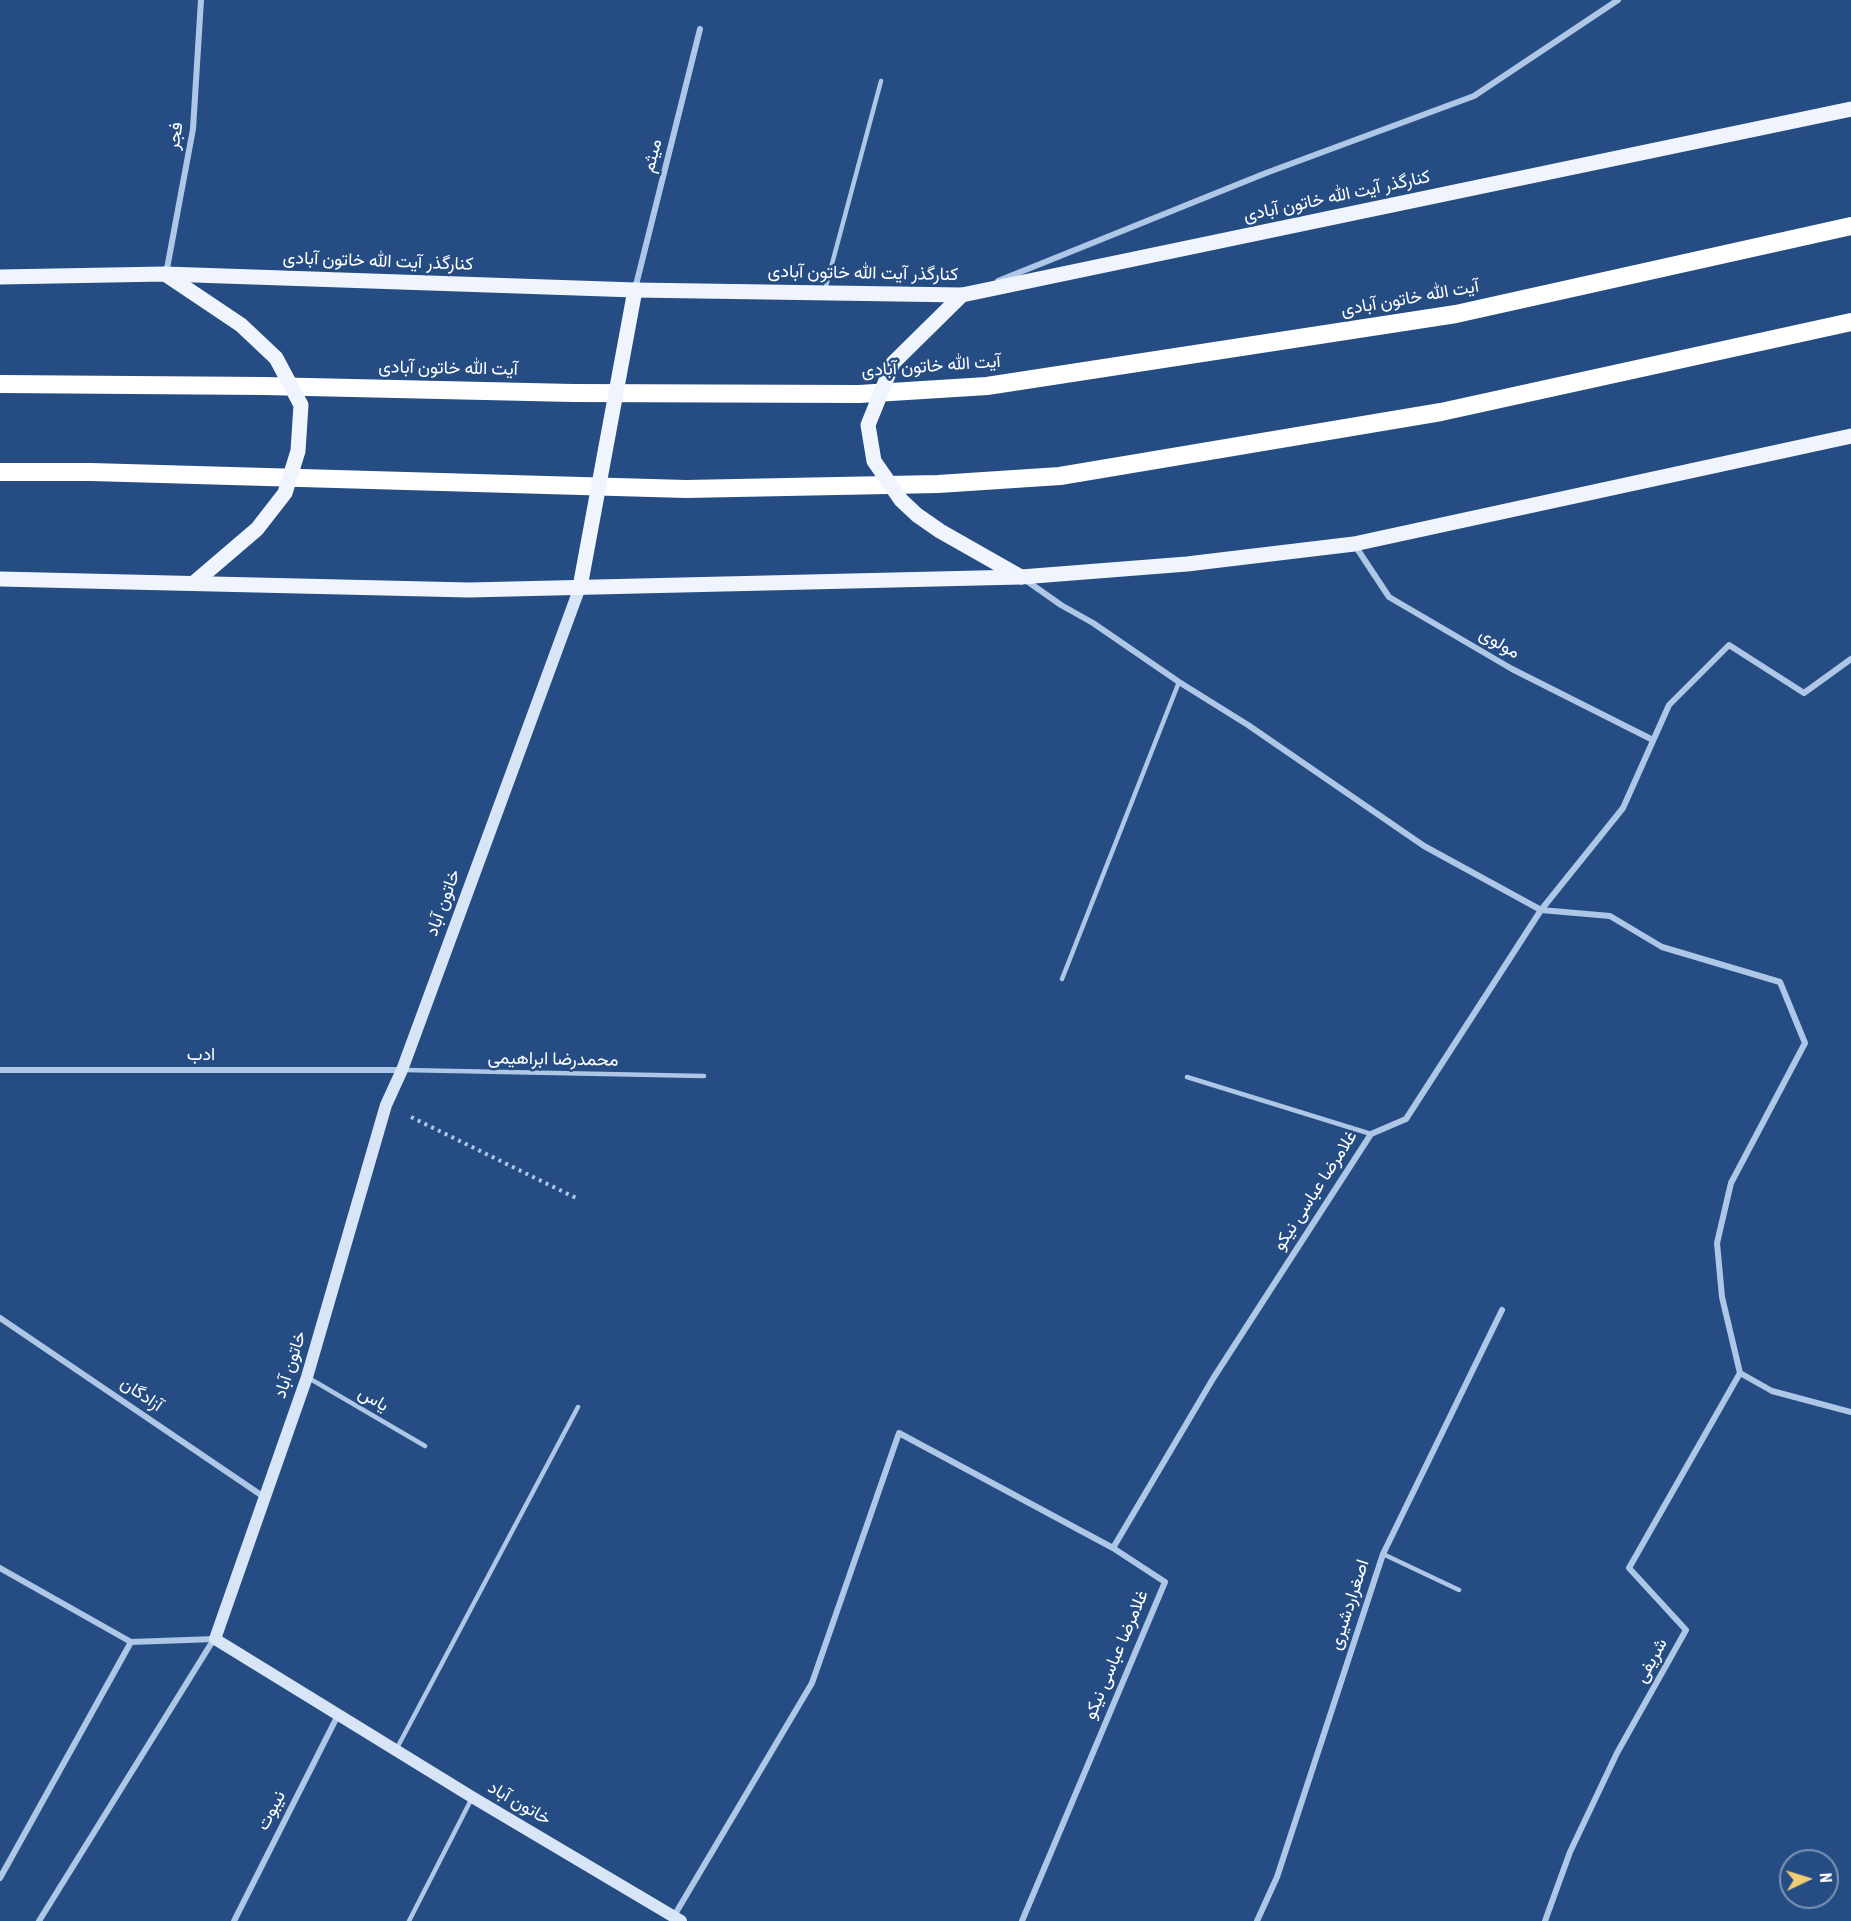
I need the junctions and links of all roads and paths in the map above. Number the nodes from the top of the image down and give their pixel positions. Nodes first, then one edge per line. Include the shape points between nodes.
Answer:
1 (201, 0) edge
2 (1618, 0) edge
3 (700, 29) dead end
4 (880, 81) dead end
5 (1851, 109) edge
6 (1851, 226) edge
7 (165, 274) junction
8 (0, 277) edge
9 (634, 290) junction
10 (824, 293) junction
11 (962, 296) junction
12 (1851, 322) edge
13 (0, 384) edge
14 (1851, 436) edge
15 (0, 472) edge
16 (1354, 544) junction
17 (1021, 577) junction
18 (0, 579) edge
19 (195, 582) junction
20 (580, 588) junction
21 (1851, 658) edge
22 (1179, 682) junction
23 (1653, 740) junction
24 (1541, 910) junction
25 (1062, 979) dead end
26 (0, 1070) edge
27 (402, 1070) junction
28 (704, 1076) dead end
29 (1186, 1077) dead end
30 (386, 1105) junction
31 (1371, 1134) junction
32 (576, 1198) dead end
33 (1502, 1310) dead end
34 (0, 1318) edge
35 (1740, 1373) junction
36 (307, 1377) junction
37 (578, 1407) dead end
38 (1851, 1412) edge
39 (425, 1446) dead end
40 (265, 1497) junction
41 (1113, 1548) junction
42 (1383, 1554) junction
43 (0, 1568) edge
44 (1459, 1590) dead end
45 (215, 1639) junction
46 (131, 1642) junction
47 (338, 1714) junction
48 (396, 1751) junction
49 (472, 1797) junction
50 (0, 1878) edge
51 (677, 1919) edge
52 (39, 1921) edge
53 (234, 1921) edge
54 (409, 1921) edge
55 (1022, 1921) edge
56 (1257, 1921) edge
57 (1545, 1921) edge

1 - 7 street, فجر via 193,129
2 - 11 street via 1474,96 1266,173
3 - 9 street, میثم
4 - 10 lane
5 - 11 main road, کنارگذر آیت الله خاتون آبادی
6 - 13 highway, آیت الله خاتون آبادی via 1456,314 987,386 847,394
7 - 8 main road, کنارگذر آیت الله خاتون آبادی
7 - 9 main road, کنارگذر آیت الله خاتون آبادی
7 - 19 main road, bridge via 241,325 276,358 301,405 298,451 285,493 257,529
9 - 10 main road, کنارگذر آیت الله خاتون آبادی
9 - 20 main road, bridge
10 - 11 main road, کنارگذر آیت الله خاتون آبادی
11 - 17 main road, bridge via 893,363 868,425 874,461 901,500 917,515
12 - 15 highway via 1441,412 1060,476 938,484 686,489
14 - 16 main road
16 - 17 main road via 1186,564
16 - 23 street, مولوی via 1389,597 1512,669
17 - 20 main road
17 - 22 street
18 - 19 main road
19 - 20 main road via 469,590
20 - 27 street, خاتون آباد
21 - 23 street, غلامرضا عباسی نیکو via 1804,693 1729,645 1669,705
22 - 24 street via 1424,846
22 - 25 lane
23 - 24 street, غلامرضا عباسی نیکو via 1623,808
24 - 31 street, غلامرضا عباسی نیکو via 1406,1119
24 - 35 street via 1610,916 1662,947 1780,982 1805,1043 1731,1183 1716,1243 1722,1297
26 - 27 street, ادب
27 - 28 lane, محمدرضا ابراهیمی
27 - 30 street, خاتون آباد
29 - 31 lane
30 - 32 path
30 - 36 street, خاتون آباد
31 - 41 street, غلامرضا عباسی نیکو via 1214,1377
33 - 42 street, اصغراردشیری
34 - 40 street, آزادگان
35 - 38 street via 1772,1391
35 - 57 street, شریفی via 1629,1568 1686,1630 1617,1753 1570,1852
36 - 39 lane, یاس
36 - 40 street, خاتون آباد
37 - 48 lane
40 - 45 street, خاتون آباد
41 - 51 street via 899,1433 812,1683
41 - 55 street, غلامرضا عباسی نیکو via 1165,1581
42 - 44 lane
42 - 56 street, اصغراردشیری via 1277,1877
43 - 46 street
45 - 46 street
45 - 47 street, خاتون آباد
45 - 52 street
46 - 50 street
47 - 48 street, خاتون آباد
47 - 53 street, نیبوت
48 - 49 street, خاتون آباد
49 - 51 street, خاتون آباد
49 - 54 lane

